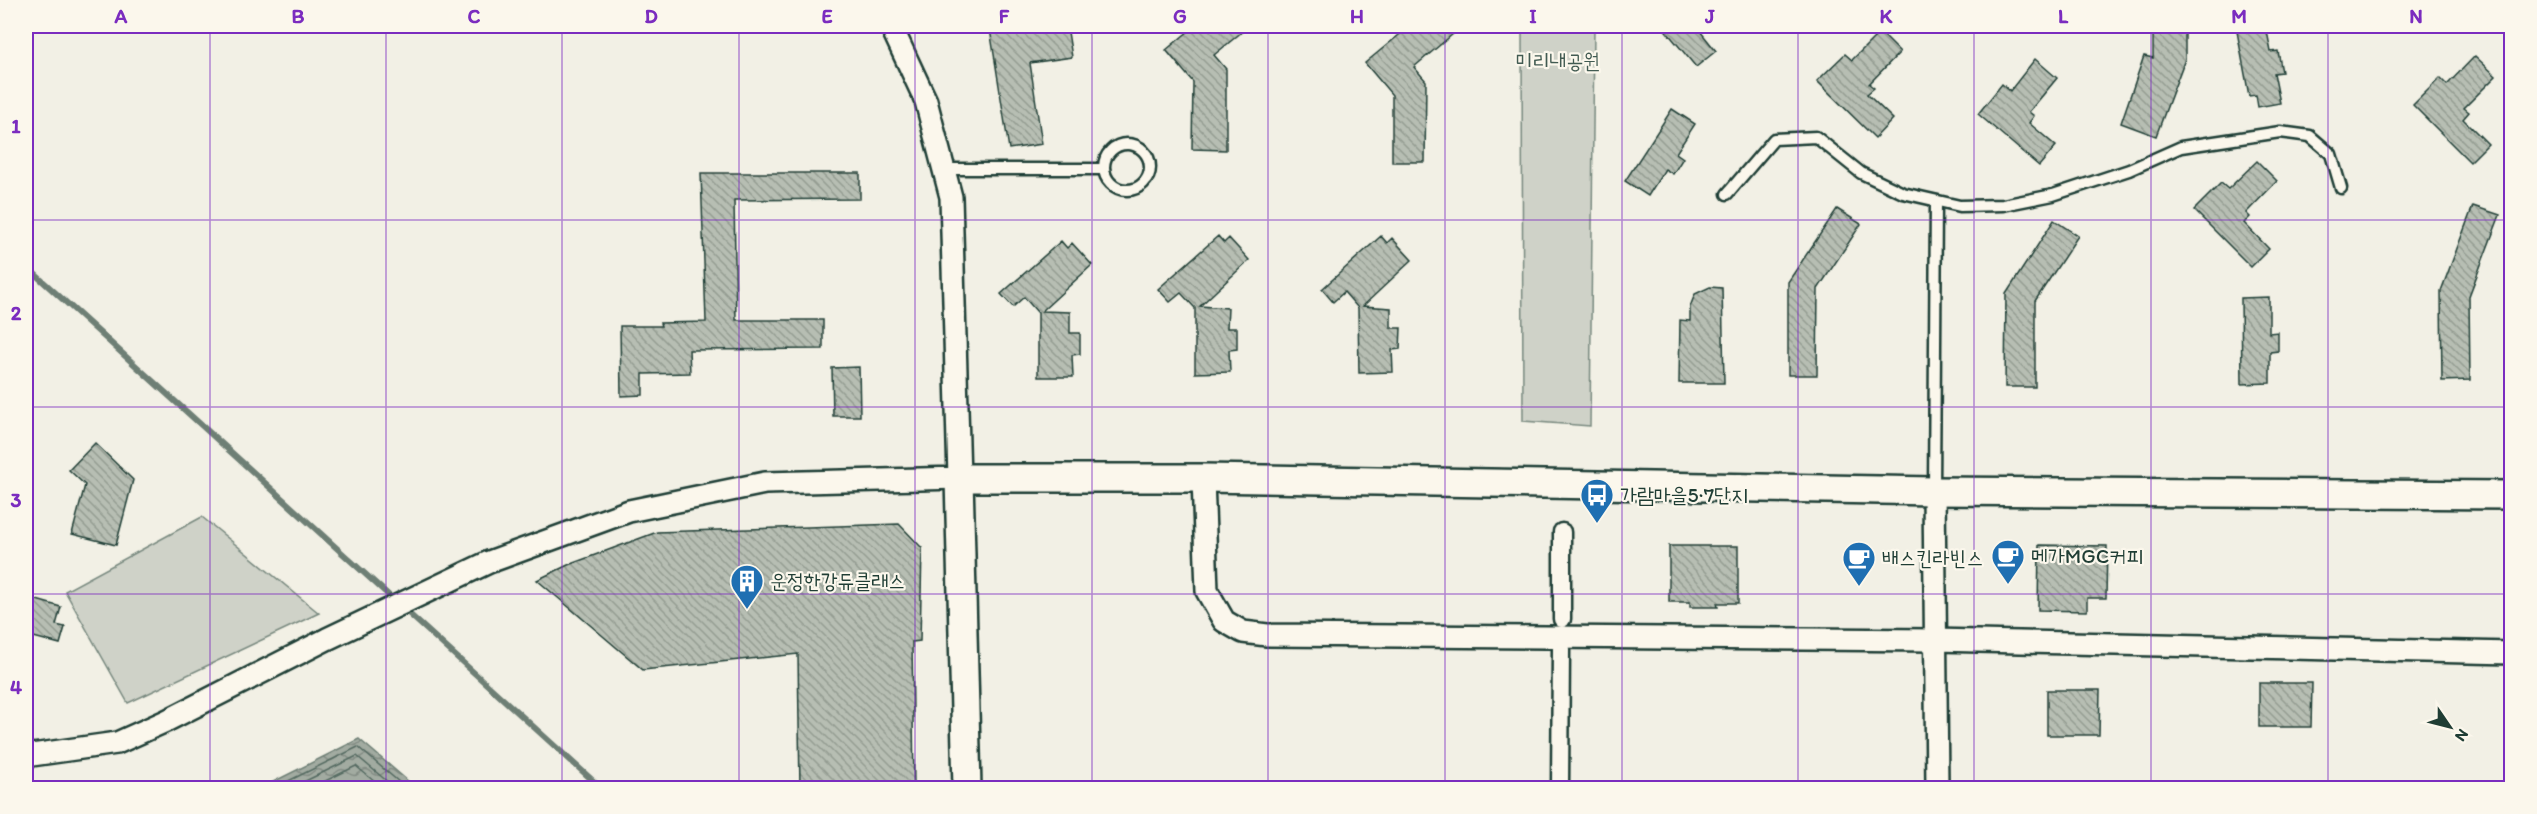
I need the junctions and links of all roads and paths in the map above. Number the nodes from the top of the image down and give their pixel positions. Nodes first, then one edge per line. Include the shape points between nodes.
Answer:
1 (891, 26) edge
2 (944, 169) junction
3 (1104, 169) junction
4 (2341, 188) dead end
5 (1727, 194) dead end
6 (1936, 201) junction
7 (959, 478) junction
8 (1203, 478) junction
9 (1934, 491) junction
10 (2511, 495) edge
11 (1562, 532) dead end
12 (1562, 619) dead end
13 (1935, 640) junction
14 (1561, 649) dead end
15 (2511, 653) edge
16 (26, 753) edge
17 (967, 789) edge
18 (1560, 789) edge
19 (1936, 789) edge

1 - 2 street via 926,101
2 - 3 lane
2 - 7 street via 951,197
3 - 3 lane via 1115,187 1130,190 1148,178 1150,162 1135,145 1120,144 1107,154
4 - 6 lane via 2331,154 2310,136 2280,132 2181,147 2129,170 2053,195 2003,206 1960,206
5 - 6 lane via 1774,139 1816,137 1861,173 1903,193
6 - 9 lane
7 - 8 street
7 - 16 street via 765,483 629,511 489,562 117,743
7 - 17 street
8 - 9 street
8 - 13 street via 1207,591 1224,621 1243,632
9 - 10 street
9 - 13 street
11 - 12 street
13 - 15 street
13 - 19 street
14 - 18 street

